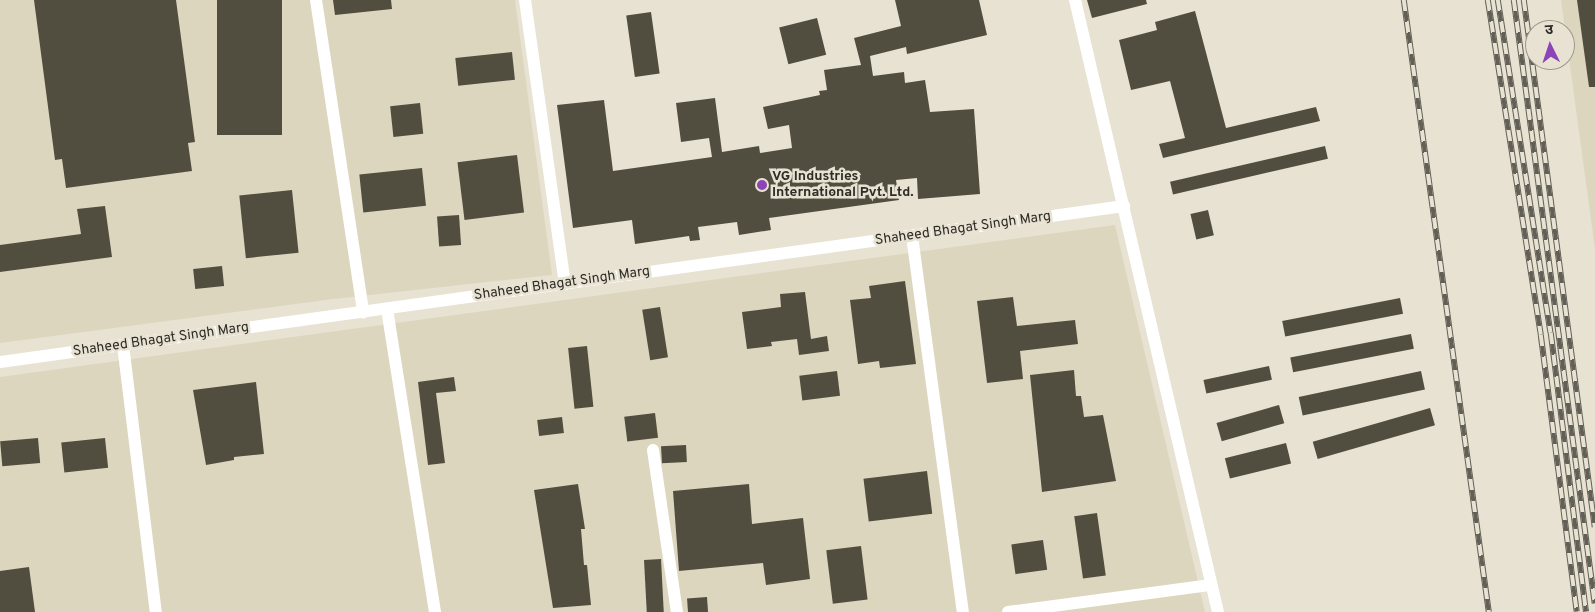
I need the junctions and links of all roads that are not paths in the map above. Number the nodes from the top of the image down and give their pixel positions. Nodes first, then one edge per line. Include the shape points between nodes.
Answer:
1 (316, 0) edge
2 (525, 0) edge
3 (1075, 0) edge
4 (1124, 206) junction
5 (912, 236) junction
6 (565, 284) junction
7 (387, 309) junction
8 (363, 312) junction
9 (123, 345) junction
10 (0, 362) edge
11 (653, 450) dead end
12 (1211, 585) junction
13 (156, 612) edge
14 (435, 612) edge
15 (677, 612) edge
16 (963, 612) edge
17 (1008, 612) edge
18 (1218, 612) edge

1 - 8 street
2 - 6 street
3 - 4 street
4 - 5 street, Shaheed Bhagat Singh Marg
4 - 12 street
5 - 6 street, Shaheed Bhagat Singh Marg
5 - 16 street
6 - 7 street, Shaheed Bhagat Singh Marg
7 - 8 street, Shaheed Bhagat Singh Marg
7 - 14 street
8 - 9 street, Shaheed Bhagat Singh Marg
9 - 10 street, Shaheed Bhagat Singh Marg
9 - 13 street
11 - 15 street
12 - 17 street
12 - 18 street

